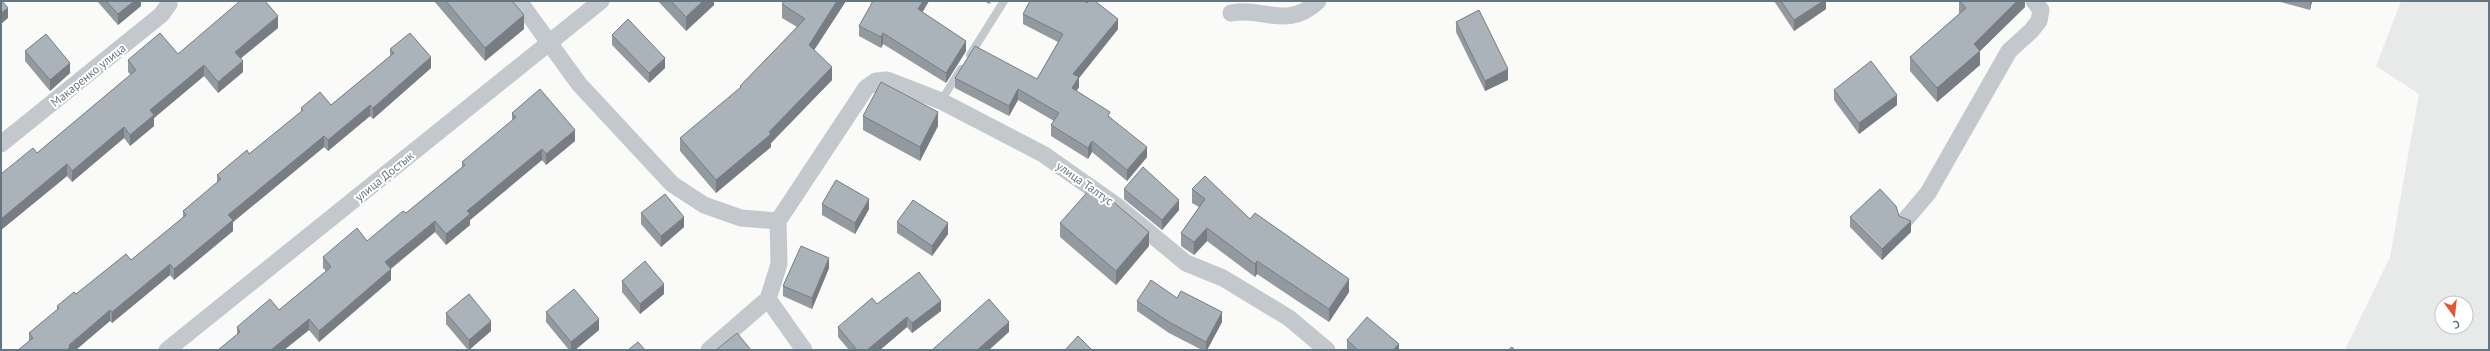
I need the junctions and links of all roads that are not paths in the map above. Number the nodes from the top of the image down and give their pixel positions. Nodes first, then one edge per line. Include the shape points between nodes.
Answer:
1 (168, 1) edge
2 (519, 1) edge
3 (601, 1) edge
4 (1004, 1) edge
5 (1318, 1) edge
6 (2034, 1) edge
7 (1231, 13) dead end
8 (549, 43) junction
9 (941, 101) junction
10 (1, 144) edge
11 (1906, 219) edge
12 (778, 221) junction
13 (768, 299) junction
14 (167, 350) edge
15 (709, 350) edge
16 (804, 350) edge
17 (1327, 350) edge

1 - 10 street, Макаренко улица via 169,4 161,16
2 - 8 street
3 - 8 street, улица Достык
4 - 9 lane
5 - 7 street via 1310,8 1284,17 1240,11
6 - 11 street via 2041,10 2039,21 2009,51 1928,193
8 - 12 street via 579,84 672,184 704,205 741,218
8 - 14 street, улица Достык
9 - 12 street, улица Талтус via 887,80 876,81 866,88
9 - 17 street, улица Талтус via 1043,154 1117,206 1186,263 1223,278 1289,318
12 - 13 street via 780,264
13 - 15 street
13 - 16 street

